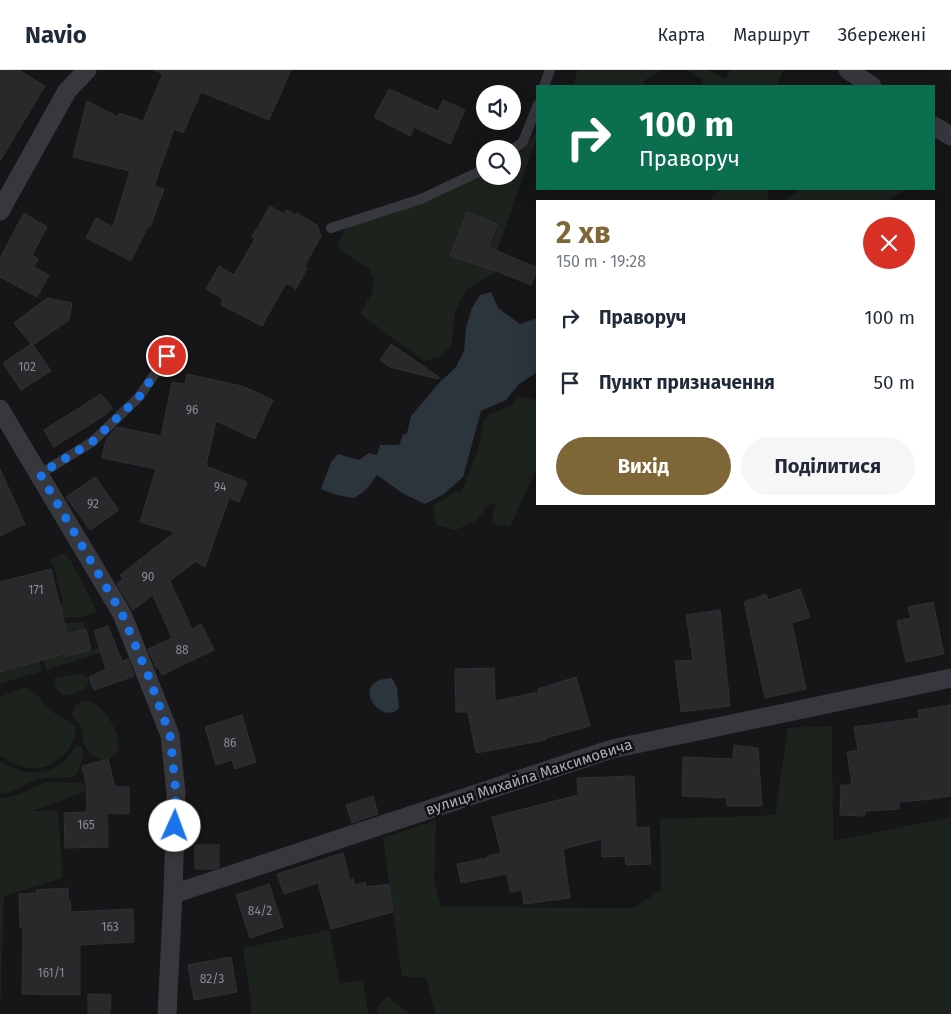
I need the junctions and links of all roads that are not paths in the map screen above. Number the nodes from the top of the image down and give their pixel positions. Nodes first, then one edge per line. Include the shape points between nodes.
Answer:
1 (87, 70) edge
2 (550, 70) edge
3 (848, 70) edge
4 (544, 85) edge
5 (870, 85) edge
6 (536, 109) edge
7 (935, 127) edge
8 (951, 136) edge
9 (521, 143) edge
10 (476, 173) edge
11 (0, 211) edge
12 (331, 228) dead end
13 (167, 356) dead end
14 (0, 409) edge
15 (40, 474) junction
16 (951, 678) edge
17 (173, 894) junction
18 (167, 1014) edge

1 - 11 street via 66,91
2 - 4 lane
3 - 5 street
6 - 9 lane
7 - 8 street
10 - 12 lane via 421,199
13 - 15 lane via 139,397 92,442
14 - 15 street
15 - 17 street via 122,614 170,735 176,793
16 - 17 street, вулиця Михайла Максимовича via 612,748
17 - 18 street

